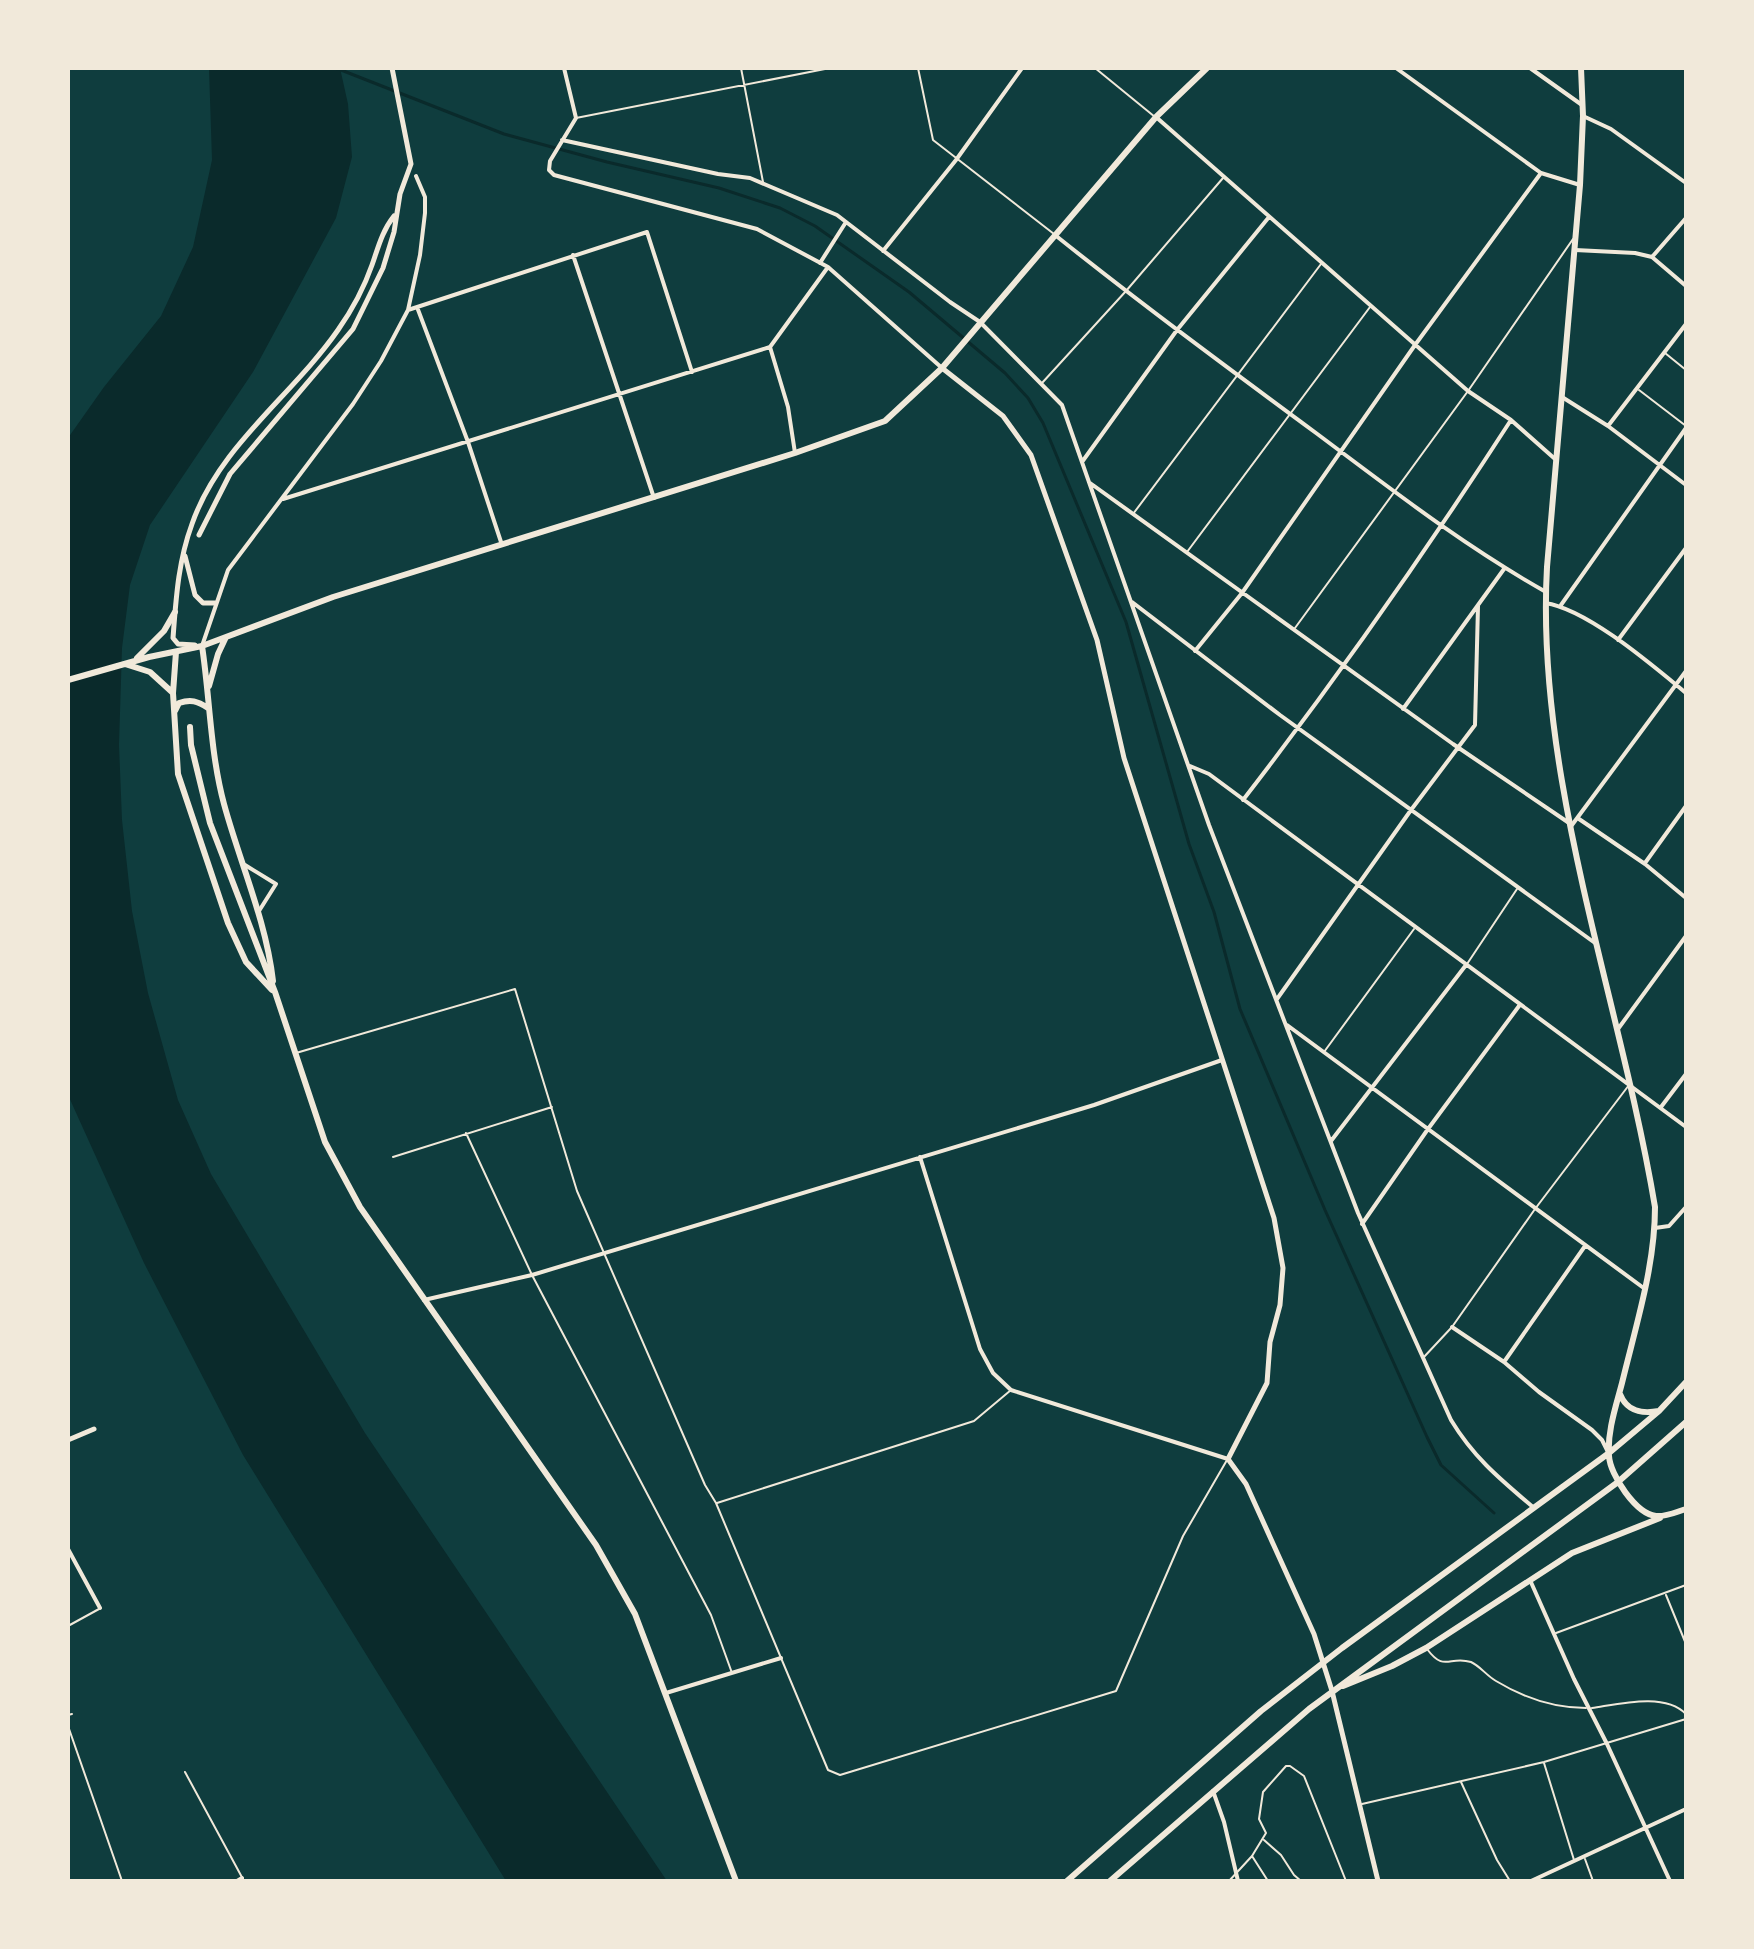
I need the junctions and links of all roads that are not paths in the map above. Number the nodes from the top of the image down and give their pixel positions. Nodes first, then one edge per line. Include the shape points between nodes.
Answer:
1 (392, 68) edge
2 (564, 68) edge
3 (741, 68) edge
4 (830, 68) edge
5 (918, 68) edge
6 (1022, 68) edge
7 (1095, 68) edge
8 (1207, 68) edge
9 (1396, 68) edge
10 (1530, 68) edge
11 (1581, 68) edge
12 (744, 84) junction
13 (1582, 105) junction
14 (1583, 116) junction
15 (1156, 117) junction
16 (576, 118) junction
17 (562, 140) junction
18 (956, 160) junction
19 (1541, 173) junction
20 (416, 176) dead end
21 (1224, 177) junction
22 (763, 183) junction
23 (1686, 183) edge
24 (1580, 185) junction
25 (395, 215) junction
26 (1269, 217) junction
27 (1686, 218) edge
28 (846, 222) junction
29 (1055, 235) junction
30 (1576, 235) junction
31 (1575, 250) junction
32 (883, 251) junction
33 (573, 255) junction
34 (1652, 257) junction
35 (820, 263) junction
36 (1322, 263) junction
37 (828, 267) junction
38 (1686, 286) edge
39 (1126, 291) junction
40 (1371, 306) junction
41 (417, 307) junction
42 (408, 310) junction
43 (980, 322) junction
44 (1686, 324) edge
45 (1177, 330) junction
46 (1415, 345) junction
47 (770, 347) junction
48 (1664, 353) junction
49 (942, 368) junction
50 (1686, 370) edge
51 (692, 372) junction
52 (1236, 374) junction
53 (1041, 384) junction
54 (1637, 388) junction
55 (1468, 391) junction
56 (618, 395) junction
57 (1560, 395) junction
58 (1290, 414) junction
59 (1511, 420) junction
60 (1608, 426) junction
61 (1686, 427) edge
62 (468, 442) junction
63 (1340, 451) junction
64 (795, 453) junction
65 (1555, 459) junction
66 (1082, 462) junction
67 (1661, 465) junction
68 (1090, 483) junction
69 (1686, 485) edge
70 (1394, 491) junction
71 (654, 498) junction
72 (283, 500) junction
73 (1133, 514) junction
74 (1441, 527) junction
75 (199, 535) dead end
76 (502, 545) junction
77 (1686, 548) edge
78 (183, 551) junction
79 (1186, 552) junction
80 (1504, 569) junction
81 (1546, 592) junction
82 (1242, 593) junction
83 (1131, 601) junction
84 (215, 603) junction
85 (1545, 603) junction
86 (1561, 605) junction
87 (1478, 606) junction
88 (175, 612) junction
89 (1294, 630) junction
90 (226, 637) junction
91 (1618, 640) junction
92 (202, 646) junction
93 (1195, 651) junction
94 (176, 652) junction
95 (133, 662) junction
96 (124, 663) junction
97 (1342, 665) junction
98 (1686, 671) edge
99 (68, 680) edge
100 (1676, 685) junction
101 (208, 689) junction
102 (173, 693) junction
103 (1686, 693) edge
104 (208, 708) junction
105 (1403, 709) junction
106 (175, 712) junction
107 (190, 727) dead end
108 (1299, 728) junction
109 (1457, 747) junction
110 (1188, 765) junction
111 (1243, 800) junction
112 (1686, 806) edge
113 (1411, 810) junction
114 (1578, 819) junction
115 (1572, 825) junction
116 (242, 863) junction
117 (1645, 864) junction
118 (1358, 886) junction
119 (1517, 888) junction
120 (1686, 898) edge
121 (259, 911) junction
122 (1415, 928) junction
123 (1686, 936) edge
124 (1597, 945) junction
125 (1466, 965) junction
126 (275, 992) junction
127 (1276, 999) junction
128 (1519, 1006) junction
129 (1285, 1023) junction
130 (1617, 1031) junction
131 (1324, 1052) junction
132 (295, 1054) junction
133 (1222, 1060) junction
134 (1686, 1074) edge
135 (1629, 1084) junction
136 (1373, 1089) junction
137 (553, 1107) junction
138 (1660, 1107) junction
139 (1686, 1127) edge
140 (1428, 1129) junction
141 (466, 1133) junction
142 (1330, 1142) junction
143 (393, 1157) dead end
144 (920, 1157) junction
145 (1686, 1207) edge
146 (1535, 1209) junction
147 (1362, 1224) junction
148 (1655, 1228) junction
149 (1585, 1246) junction
150 (604, 1253) junction
151 (532, 1275) junction
152 (1645, 1289) junction
153 (424, 1300) junction
154 (1452, 1327) junction
155 (1423, 1358) junction
156 (1504, 1362) junction
157 (1686, 1382) edge
158 (1011, 1390) junction
159 (1619, 1393) junction
160 (1659, 1411) junction
161 (1686, 1422) edge
162 (94, 1429) dead end
163 (68, 1440) edge
164 (1609, 1453) junction
165 (1228, 1459) junction
166 (1618, 1482) junction
167 (716, 1503) junction
168 (1534, 1508) junction
169 (1686, 1509) edge
170 (1668, 1515) junction
171 (68, 1549) edge
172 (1530, 1580) junction
173 (1686, 1585) edge
174 (1666, 1594) junction
175 (100, 1608) joint
176 (68, 1626) edge
177 (1554, 1634) junction
178 (1686, 1644) edge
179 (1426, 1648) junction
180 (781, 1658) junction
181 (1324, 1662) junction
182 (732, 1673) junction
183 (1332, 1691) junction
184 (666, 1693) junction
185 (1589, 1708) junction
186 (1686, 1717) edge
187 (68, 1726) edge
188 (1607, 1744) junction
189 (1544, 1762) junction
190 (185, 1772) dead end
191 (1461, 1782) junction
192 (1213, 1791) junction
193 (1360, 1805) junction
194 (1686, 1809) edge
195 (1645, 1829) junction
196 (1263, 1839) junction
197 (1252, 1856) junction
198 (1585, 1858) junction
199 (1575, 1862) junction
200 (1237, 1874) junction
201 (241, 1880) edge
202 (122, 1881) edge
203 (736, 1881) edge
204 (1067, 1881) edge
205 (1110, 1881) edge
206 (1229, 1881) edge
207 (1238, 1881) edge
208 (1268, 1881) edge
209 (1301, 1881) edge
210 (1346, 1881) edge
211 (1378, 1881) edge
212 (1510, 1881) edge
213 (1531, 1881) edge
214 (1593, 1881) edge
215 (1670, 1881) edge

1 - 25 street via 411,157
2 - 16 street
3 - 12 lane
4 - 12 lane
5 - 18 lane via 933,140
6 - 18 street
7 - 15 lane
8 - 15 main road
9 - 19 street
10 - 13 street
11 - 13 main road
12 - 16 lane
12 - 22 lane
13 - 14 main road
14 - 23 street via 1611,129
14 - 24 main road
15 - 21 street
15 - 29 main road
16 - 17 street
17 - 22 street
17 - 35 street via 549,170 558,177 757,229
18 - 29 lane
18 - 32 street
19 - 24 street
19 - 46 street
20 - 42 street via 425,213
21 - 26 street
21 - 39 lane
22 - 28 street
24 - 30 main road
25 - 75 street via 389,250 353,329 230,474
25 - 78 street via 338,330 221,467
26 - 36 street
26 - 45 street
27 - 34 street
28 - 32 street
28 - 35 street
29 - 39 street
29 - 43 main road
30 - 31 main road
30 - 55 lane
31 - 34 street
31 - 57 main road
32 - 43 street
33 - 41 street
33 - 51 street via 647,232
33 - 56 street
34 - 38 street
35 - 37 street
36 - 40 street
36 - 52 lane
37 - 47 street
37 - 49 street
39 - 45 street
39 - 53 lane
40 - 46 street
40 - 58 lane
41 - 42 street
41 - 62 street
42 - 72 street via 353,404
43 - 49 main road
43 - 53 street
44 - 48 street
45 - 52 street
45 - 66 street
46 - 55 street
46 - 63 street
47 - 51 street
47 - 64 street
48 - 50 lane
48 - 54 street
49 - 64 main road via 885,421
49 - 133 street via 1003,416 1031,455 1097,640 1124,758
51 - 56 street
52 - 58 street
52 - 73 lane
53 - 66 street via 1062,405
54 - 60 street
54 - 61 lane
55 - 59 street
55 - 70 lane
56 - 62 street
56 - 71 street
57 - 60 street
57 - 65 main road
58 - 63 street
58 - 79 lane
59 - 65 street
59 - 74 street
60 - 67 street
61 - 67 street
62 - 72 street
62 - 76 street
63 - 70 street
63 - 82 street
64 - 71 main road
65 - 81 main road
66 - 68 street
67 - 69 street
67 - 86 street
68 - 73 street
68 - 83 street
70 - 74 street
70 - 89 lane
71 - 76 main road
72 - 84 street via 228,570
73 - 79 street
74 - 80 street
74 - 97 street
76 - 90 main road via 333,597
77 - 91 street
78 - 84 street via 195,595 203,603
78 - 88 street
79 - 82 street
80 - 81 street
80 - 87 street
81 - 85 main road
82 - 89 street
82 - 93 street
83 - 93 street
83 - 110 street
84 - 92 street
85 - 86 street
85 - 115 main road via 1552,714
86 - 91 street
87 - 105 street
87 - 109 street via 1475,725
88 - 92 street via 175,642
88 - 95 main road
89 - 97 street
90 - 92 main road
90 - 101 main road
91 - 100 street
92 - 94 main road
92 - 101 main road
93 - 108 street
94 - 95 main road
94 - 102 main road
95 - 96 main road
96 - 99 main road
96 - 102 main road via 150,672
97 - 105 street
97 - 108 street
98 - 100 street
100 - 103 street
100 - 114 street
101 - 104 main road
102 - 106 main road
104 - 106 main road via 187,700
104 - 116 main road via 223,800
105 - 109 street
106 - 126 main road via 178,774 228,923 246,962
107 - 126 main road via 210,823
108 - 111 street
108 - 113 street
109 - 113 street
109 - 115 street
110 - 111 street
110 - 127 street
111 - 118 street
112 - 117 street
113 - 118 street
113 - 119 street
114 - 115 street
114 - 117 street
115 - 124 main road
116 - 121 main road
116 - 121 street via 276,884
117 - 120 street
118 - 122 street
118 - 127 street
119 - 124 street
119 - 125 lane
121 - 126 main road
122 - 125 street
122 - 131 lane
123 - 130 street
124 - 130 main road
125 - 128 street
125 - 136 street
126 - 132 main road
127 - 129 street
128 - 135 street
128 - 140 street
129 - 131 street
129 - 142 street
130 - 135 main road
131 - 136 street
132 - 137 lane via 515,989
132 - 153 main road via 325,1142 360,1207
133 - 144 street
133 - 165 street via 1274,1218 1283,1268 1267,1383
134 - 138 street
135 - 138 street
135 - 146 lane
135 - 148 main road
136 - 140 street
136 - 142 street
137 - 141 lane
137 - 150 lane via 577,1191
138 - 139 street
140 - 146 street
140 - 147 street
141 - 143 lane
141 - 151 lane
142 - 147 street
144 - 150 street
144 - 158 street via 980,1349 993,1373
145 - 148 street via 1669,1226
146 - 149 street
146 - 154 lane
147 - 155 street
148 - 152 main road
149 - 152 street
149 - 156 street
150 - 151 street
150 - 167 lane
151 - 153 street
151 - 182 lane via 711,1615
152 - 159 main road
153 - 184 main road via 596,1545 635,1614
154 - 155 lane
154 - 156 street
155 - 168 street via 1467,1447
156 - 164 street via 1592,1430
157 - 160 main road
158 - 165 street
158 - 167 lane via 974,1421
159 - 160 main road via 1632,1410
159 - 164 main road
160 - 164 main road
161 - 166 main road
162 - 163 street
164 - 166 main road
164 - 168 main road
165 - 180 lane via 1183,1536 1116,1691 840,1775 828,1770
165 - 181 street via 1248,1490
166 - 170 main road via 1644,1512
166 - 183 main road
167 - 180 lane
168 - 181 main road
169 - 170 main road
170 - 172 main road via 1593,1542
171 - 175 street
172 - 177 street
172 - 179 main road
173 - 174 lane
174 - 177 lane
174 - 178 lane
175 - 176 lane
177 - 185 street
179 - 183 main road
179 - 185 lane via 1436,1661 1470,1662 1538,1701
180 - 182 street
181 - 183 street
181 - 204 main road
182 - 184 street
183 - 192 main road
183 - 193 street
184 - 203 main road
185 - 186 lane via 1659,1703 1677,1706
185 - 188 street
186 - 188 lane
187 - 202 lane
188 - 189 lane
188 - 195 street
189 - 191 lane
189 - 199 lane
190 - 201 lane
191 - 193 lane
191 - 212 lane
192 - 200 street
192 - 205 main road
193 - 211 street
194 - 195 street
195 - 198 street
195 - 215 street
196 - 197 lane
196 - 209 lane
196 - 210 lane via 1263,1792 1290,1766 1304,1776
197 - 200 lane
197 - 208 lane
198 - 199 street
198 - 214 lane
199 - 213 street
200 - 206 lane
200 - 207 street

